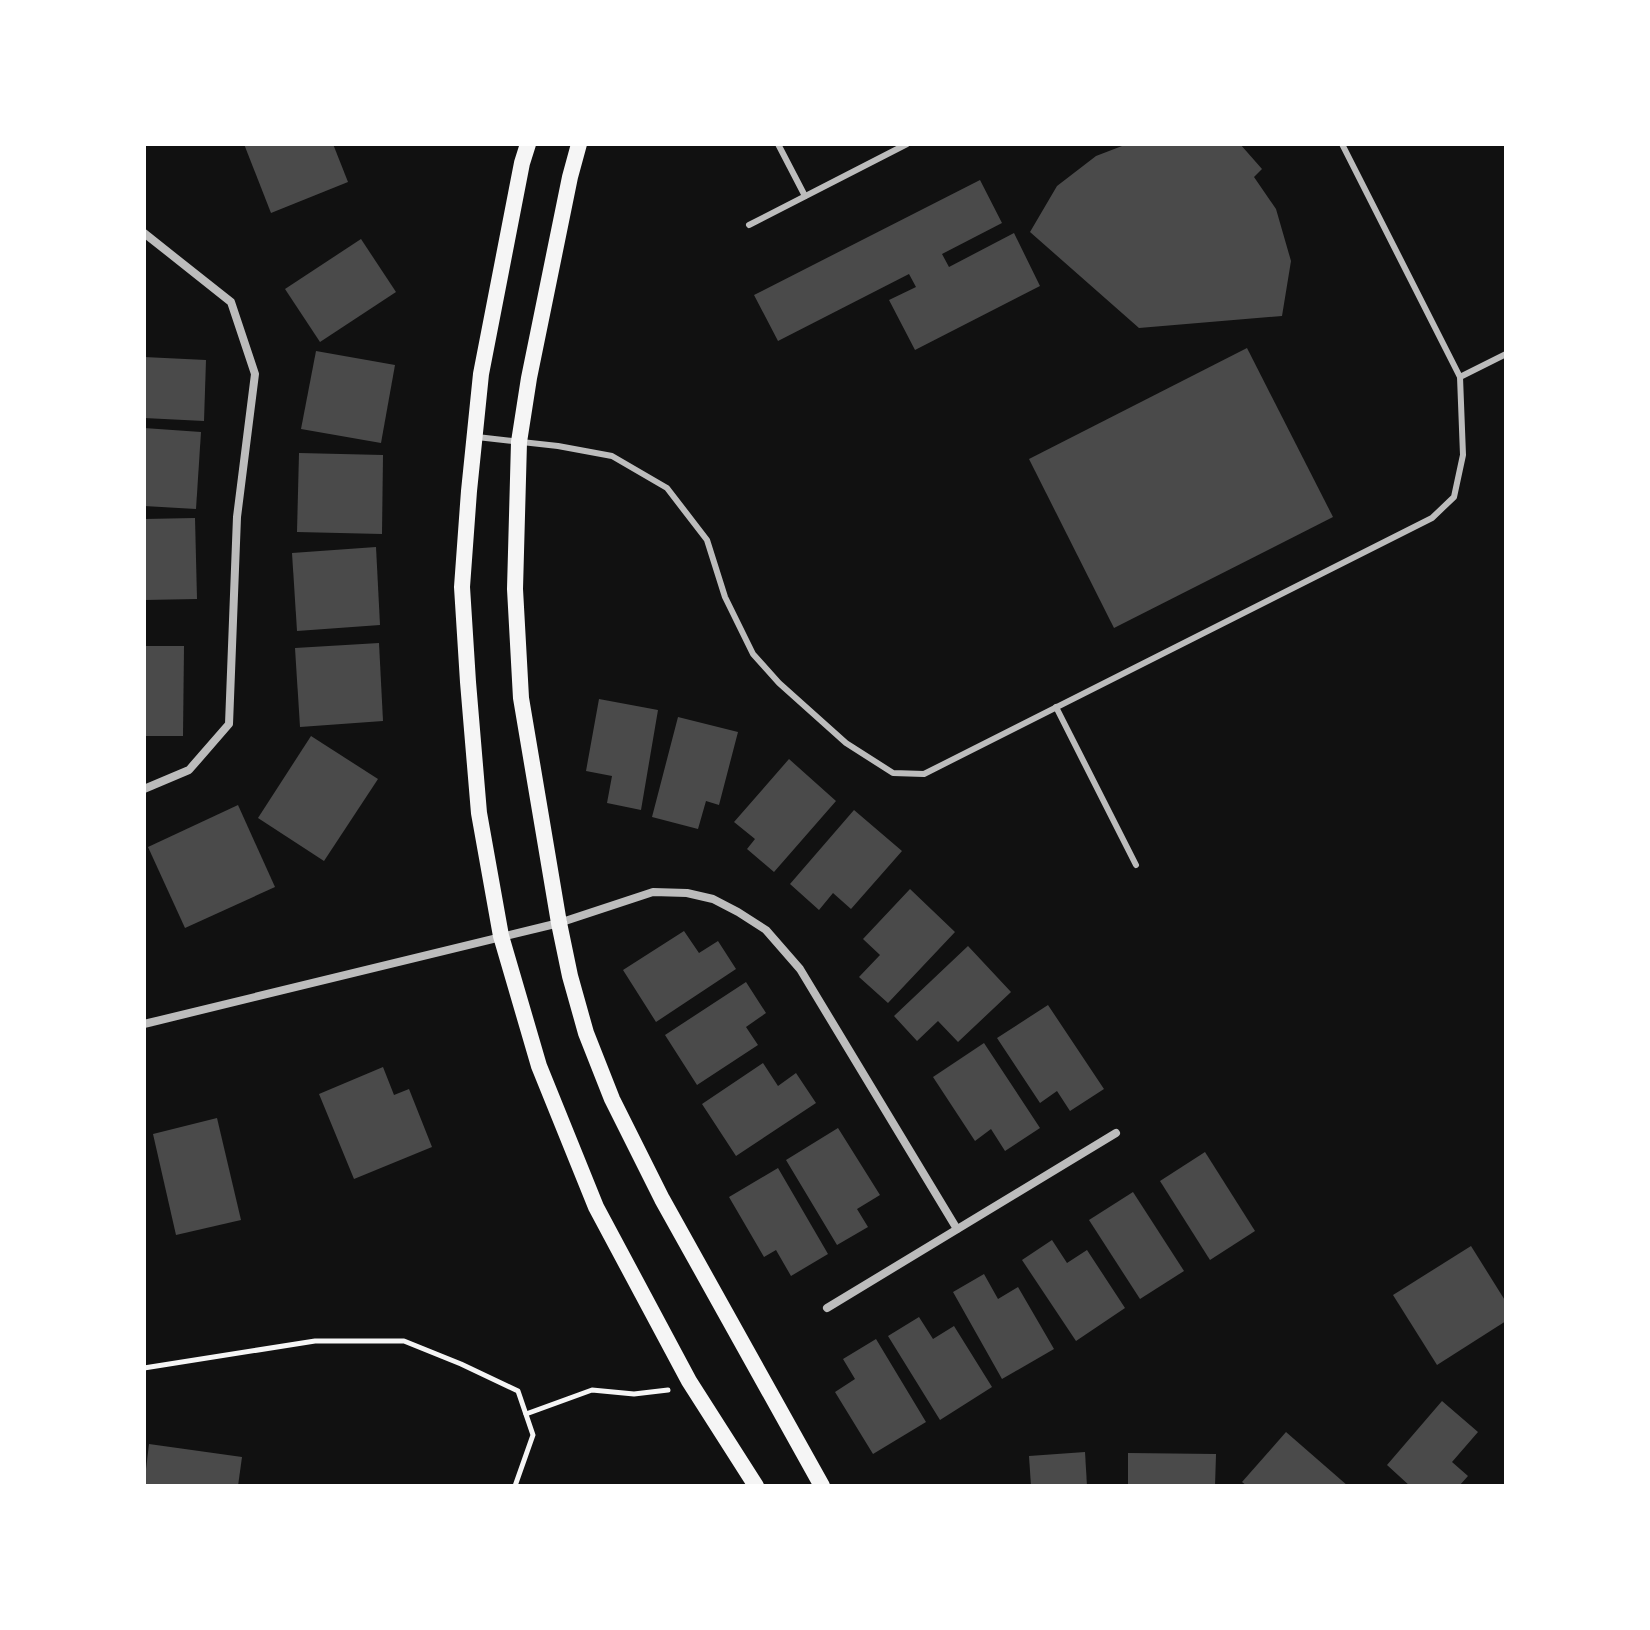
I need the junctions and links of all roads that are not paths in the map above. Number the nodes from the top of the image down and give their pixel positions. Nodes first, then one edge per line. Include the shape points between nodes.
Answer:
1 (528, 144) edge
2 (579, 144) edge
3 (778, 144) edge
4 (907, 144) edge
5 (1342, 144) edge
6 (805, 196) junction
7 (749, 225) dead end
8 (144, 233) edge
9 (1506, 354) edge
10 (1460, 377) junction
11 (473, 437) junction
12 (519, 442) junction
13 (1056, 707) junction
14 (144, 789) edge
15 (1136, 865) dead end
16 (559, 923) junction
17 (501, 936) junction
18 (144, 1024) edge
19 (1116, 1133) dead end
20 (957, 1229) junction
21 (827, 1308) dead end
22 (756, 1486) edge
23 (822, 1486) edge

1 - 11 main road
2 - 12 main road
3 - 6 lane
4 - 6 lane
5 - 10 lane
6 - 7 lane
8 - 14 street via 231,302 255,374 237,517 229,724 189,770
9 - 10 lane
10 - 13 lane via 1463,455 1454,497 1432,518
11 - 12 lane
11 - 17 main road via 462,587 479,813
12 - 13 lane via 612,456 667,488 707,540 725,597 753,654 846,743 893,773 924,774
12 - 16 main road via 515,589 521,698
13 - 15 lane
16 - 17 street
16 - 20 street via 653,892 687,893 713,899 766,930 800,969
16 - 23 main road via 586,1033 612,1099
17 - 18 street
17 - 22 main road via 539,1066 596,1207 689,1381
19 - 20 street
20 - 21 street

